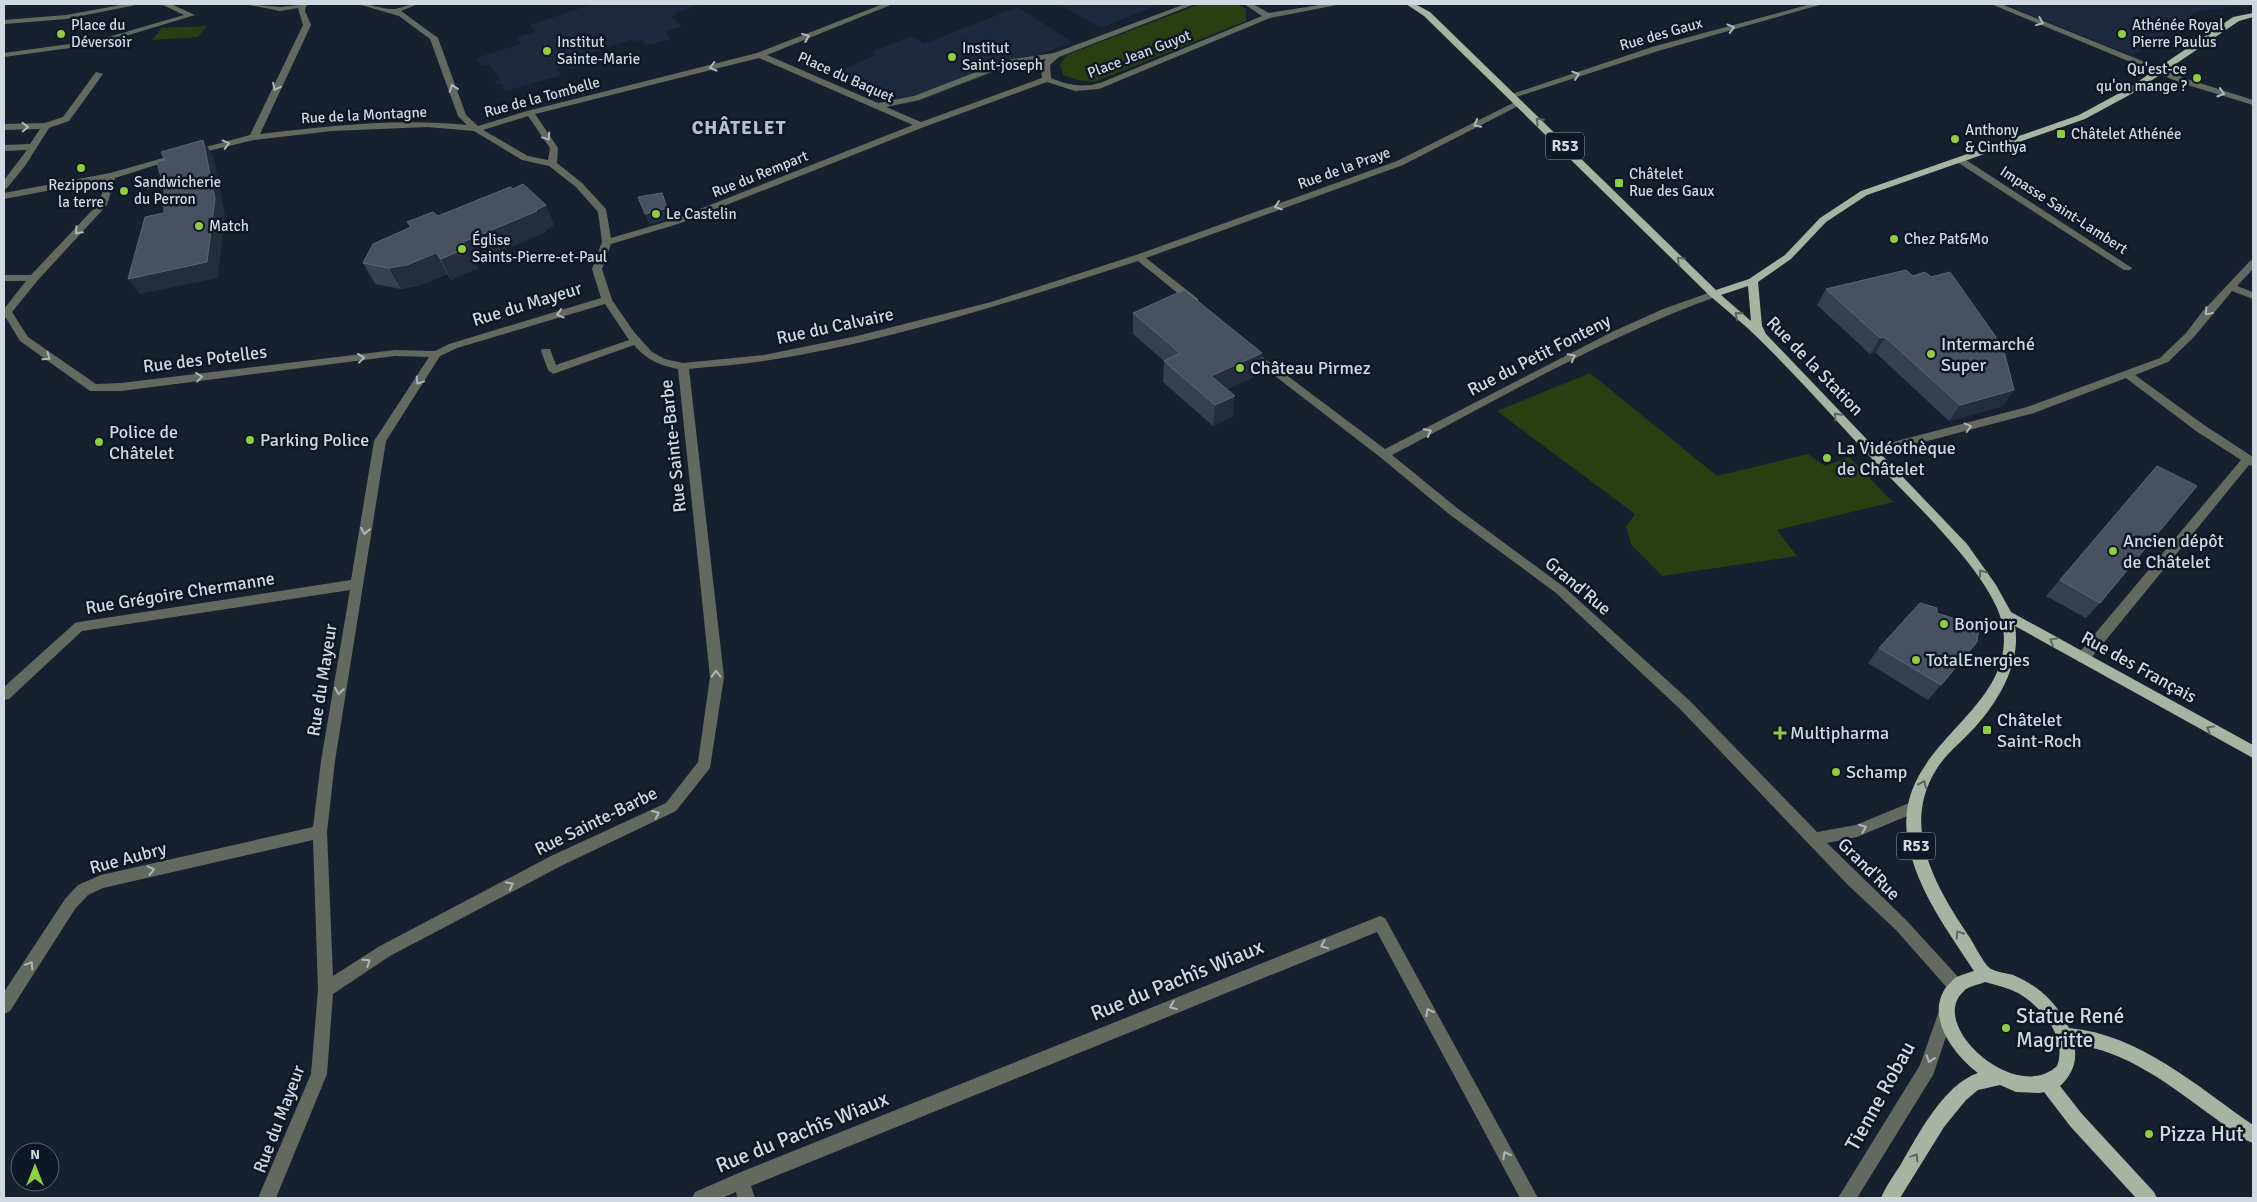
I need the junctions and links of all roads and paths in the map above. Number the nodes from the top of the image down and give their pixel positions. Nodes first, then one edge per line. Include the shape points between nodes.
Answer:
1 (137, 4) edge
2 (165, 4) edge
3 (249, 4) edge
4 (362, 4) edge
5 (414, 4) edge
6 (889, 4) edge
7 (1191, 4) edge
8 (1248, 4) edge
9 (1338, 4) edge
10 (1410, 4) edge
11 (1819, 4) edge
12 (1995, 4) edge
13 (304, 5) edge
14 (392, 12) junction
15 (2253, 15) edge
16 (1268, 16) junction
17 (4, 22) edge
18 (4, 55) edge
19 (760, 55) junction
20 (1056, 55) junction
21 (2159, 71) junction
22 (99, 74) dead end
23 (1047, 79) junction
24 (1512, 95) junction
25 (1520, 102) junction
26 (2253, 103) edge
27 (878, 106) junction
28 (530, 113) junction
29 (920, 125) junction
30 (46, 126) junction
31 (4, 127) edge
32 (476, 129) junction
33 (254, 137) junction
34 (32, 147) junction
35 (4, 148) edge
36 (1960, 160) junction
37 (552, 164) junction
38 (112, 176) junction
39 (4, 186) edge
40 (4, 196) edge
41 (607, 242) junction
42 (1139, 257) junction
43 (2253, 264) edge
44 (2127, 268) dead end
45 (4, 278) edge
46 (34, 278) junction
47 (1753, 282) junction
48 (2230, 287) junction
49 (1710, 296) junction
50 (2253, 296) edge
51 (607, 300) junction
52 (1200, 307) edge
53 (6, 314) edge
54 (1761, 335) junction
55 (636, 341) junction
56 (1242, 346) edge
57 (546, 352) dead end
58 (436, 354) junction
59 (683, 366) junction
60 (2127, 374) junction
61 (1870, 452) junction
62 (1384, 454) junction
63 (2251, 461) edge
64 (357, 584) junction
65 (2006, 616) junction
66 (2083, 658) junction
67 (4, 694) edge
68 (2253, 752) edge
69 (1914, 807) junction
70 (320, 832) junction
71 (1816, 839) junction
72 (1985, 975) junction
73 (1955, 985) junction
74 (326, 990) junction
75 (4, 1006) edge
76 (1946, 1013) junction
77 (2065, 1036) junction
78 (1998, 1078) junction
79 (2047, 1082) junction
80 (2253, 1135) edge
81 (741, 1180) junction
82 (268, 1198) edge
83 (701, 1198) edge
84 (746, 1198) edge
85 (1529, 1198) edge
86 (1847, 1198) edge
87 (1890, 1198) edge
88 (2148, 1198) edge

1 - 17 street via 66,17
2 - 18 street via 191,15 99,42
3 - 13 street via 280,8
4 - 14 street
5 - 14 street
19 -> 6 street, Rue de la Tombelle
7 - 20 street, Place Jean Guyot
8 - 16 street
9 - 16 street, Place Jean Guyot
10 - 24 main road, Rue de la Station / R53 via 1427,14
24 -> 11 street, Rue des Gaux via 1656,49
12 -> 21 street
13 -> 33 street via 301,11 307,25
32 -> 14 street via 462,116 434,38 402,14
15 - 21 main road via 2236,19
16 - 23 street, Place Jean Guyot via 1094,88 1062,86
19 - 27 street, Place du Baquet
19 -> 28 street, Rue de la Tombelle
20 - 23 street via 1045,66
20 - 27 street, Place Jean Guyot via 1010,62 916,98
21 -> 26 street
21 - 36 main road via 2082,117
22 - 30 street via 66,118
23 - 29 street, Rue du Rempart
24 - 25 main road, Rue de la Station / R53
25 -> 42 street, Rue de la Praye via 1400,163
49 -> 25 main road, Rue de la Station / R53
27 - 29 street, Place du Baquet
28 - 32 street, Rue de la Tombelle
28 -> 37 street via 554,148
29 - 41 street, Rue du Rempart via 675,222
31 -> 30 street
30 - 34 street
32 - 33 street, Rue de la Montagne via 378,124
32 - 37 street via 526,158
38 -> 33 street, Rue de la Montagne
34 - 35 street
34 - 39 street
36 - 44 street, Impasse Saint-Lambert
36 - 47 main road via 1864,193 1823,220 1788,257
37 - 41 street via 603,211
38 - 40 street, Rue de la Montagne
38 -> 46 street via 104,204
41 - 51 street, Rue du Calvaire via 597,269
42 - 52 street
42 - 59 street, Rue du Calvaire via 994,304 857,339 764,358
43 - 48 street
45 - 46 street
46 - 53 street
47 - 49 main road
47 - 54 main road via 1757,326
48 - 50 street
48 -> 60 street via 2190,335 2164,360
54 -> 49 main road, Rue de la Station / R53
62 -> 49 street, Rue du Petit Fonteny via 1616,334
51 - 55 street, Rue du Calvaire
51 -> 58 street, Rue du Mayeur via 453,346
53 -> 58 street, Rue des Potelles via 24,339 94,388 396,353
61 -> 54 main road, Rue de la Station / R53
55 - 57 street via 553,370
55 - 59 street, Rue du Calvaire via 648,354 662,362
56 - 62 street, Grand'Rue
58 -> 64 street, Rue du Mayeur via 380,441
74 -> 59 street, Rue Sainte-Barbe via 385,951 556,860 671,807 705,764 717,677
61 -> 60 street via 2030,410
60 - 63 street
65 -> 61 main road, Rue de la Station / R53 via 1990,585 1963,547
62 - 71 street, Grand'Rue via 1453,511 1560,590 1685,704
63 - 66 street
64 - 67 street, Rue Grégoire Chermanne via 79,627
64 -> 70 street, Rue du Mayeur via 328,761
66 -> 65 main road, Rue des Français
69 -> 65 main road, Rue de la Station / R53 via 1923,781 1937,757 1973,720 1998,684 2010,646
68 -> 66 main road, Rue des Français
71 -> 69 street via 1857,831
72 -> 69 main road, Rue de la Station / R53 via 1926,878 1915,841
70 - 74 street, Rue du Mayeur
75 -> 70 street, Rue Aubry via 70,904 83,890 102,882
71 - 73 street, Grand'Rue
72 - 73 main road via 1968,978
72 - 77 main road via 2004,978 2024,988 2056,1018
73 - 76 main road via 1948,998
74 - 82 street, Rue du Mayeur via 319,1074
76 - 78 main road via 1963,1050
76 -> 86 street, Tienne Robau via 1926,1069
77 - 79 main road via 2068,1054 2065,1069
77 - 80 main road via 2091,1039 2151,1066
78 - 79 main road via 2020,1085 2039,1086
87 -> 78 main road via 1927,1137 1958,1096 1973,1083
79 - 88 main road via 2076,1120
81 - 83 street, Rue du Pachîs Wiaux
81 - 84 street
85 -> 81 street, Rue du Pachîs Wiaux via 1380,923

